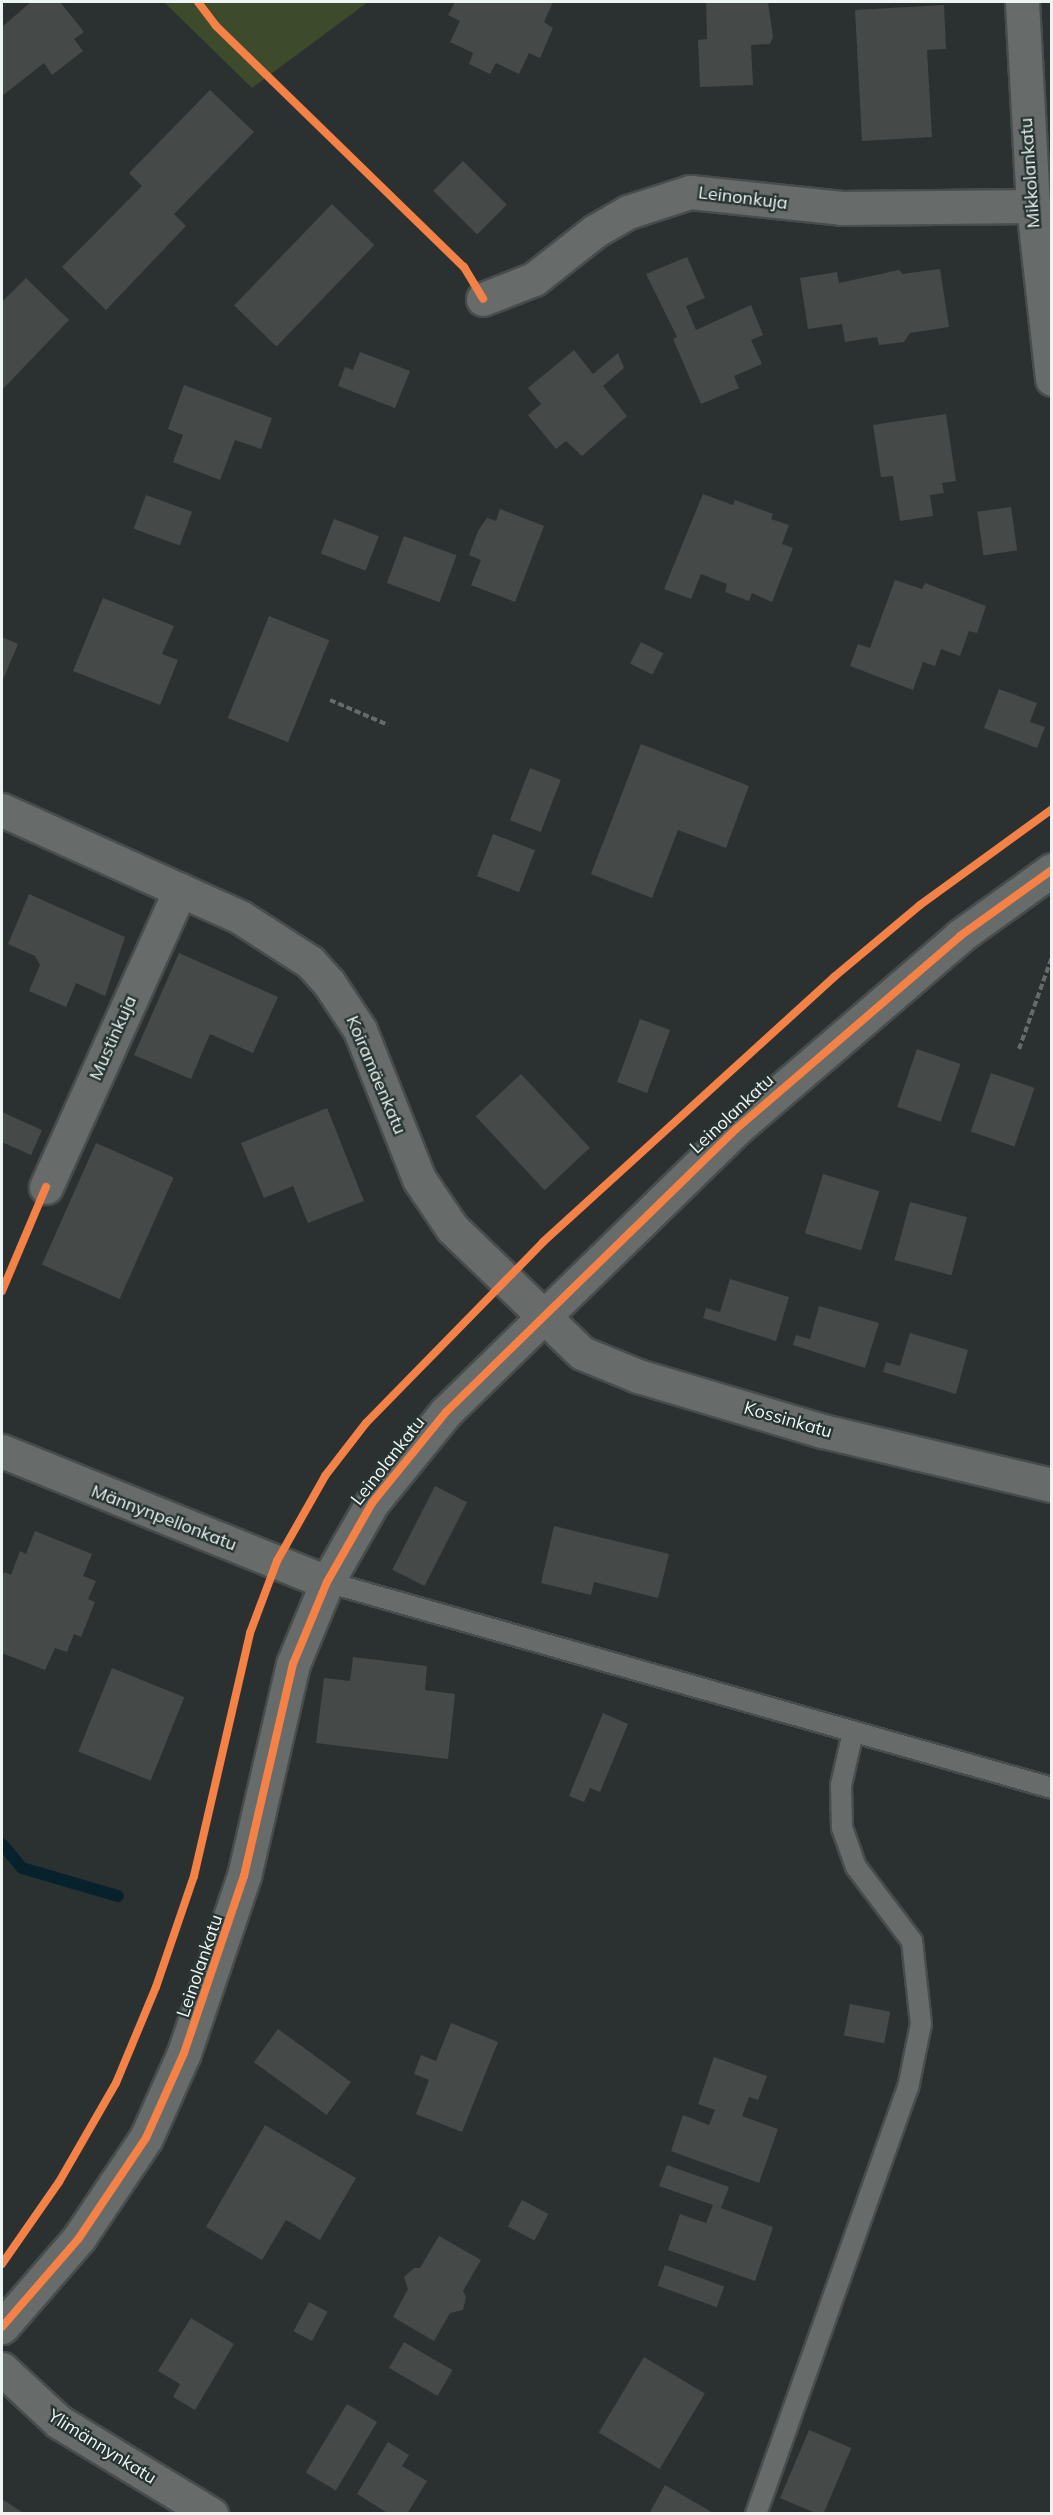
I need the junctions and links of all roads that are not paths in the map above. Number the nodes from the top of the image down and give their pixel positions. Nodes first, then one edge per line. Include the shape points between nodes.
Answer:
1 (1022, 2) edge
2 (1033, 206) junction
3 (483, 300) dead end
4 (1052, 379) edge
5 (2, 810) edge
6 (1052, 870) edge
7 (180, 890) junction
8 (46, 1187) dead end
9 (541, 1317) junction
10 (2, 1451) edge
11 (1052, 1485) edge
12 (327, 1582) junction
13 (853, 1732) junction
14 (1052, 1788) edge
15 (2, 2327) edge
16 (2, 2369) edge
17 (211, 2514) edge
18 (756, 2514) edge

1 - 2 street, Mikkolankatu
2 - 3 street, Leinonkuja via 841,208 690,192 628,212 595,231 534,279
2 - 4 street, Mikkolankatu
5 - 7 street, Koiramäenkatu
6 - 9 street, Leinolankatu via 960,936 852,1026
7 - 8 street, Mustinkuja
7 - 9 street, Koiramäenkatu via 289,946 329,982 376,1064 419,1179 452,1228
9 - 11 street, Kossinkatu via 582,1353 638,1376 824,1431
9 - 12 street, Leinolankatu via 405,1458 348,1542
10 - 12 street, Männynpellonkatu
12 - 13 lane
12 - 15 street, Leinolankatu via 293,1664 244,1876 184,2053 146,2138 79,2238
13 - 14 lane
13 - 18 lane via 841,1785 842,1828 856,1867 912,1941 921,2024 908,2088
16 - 17 street, Ylimännynkatu via 58,2422

